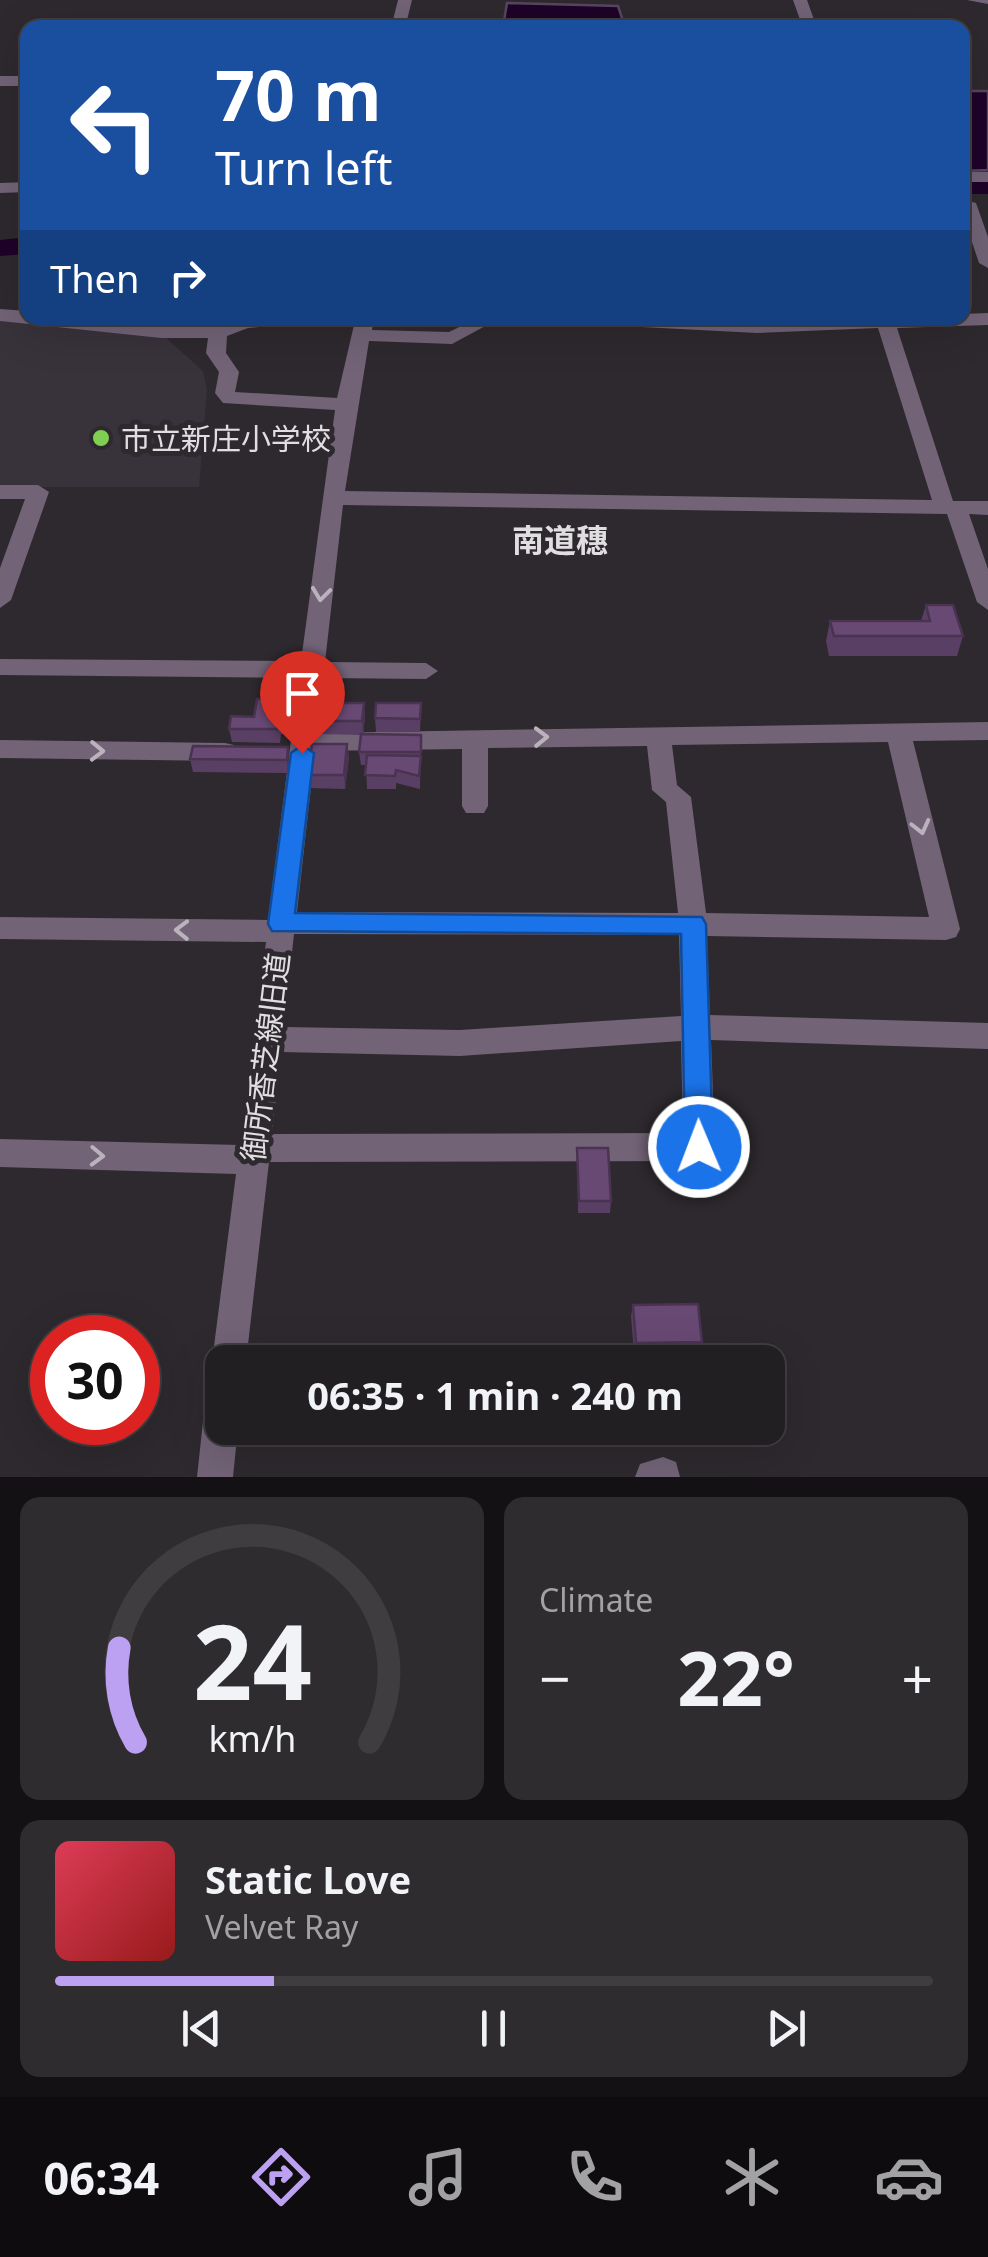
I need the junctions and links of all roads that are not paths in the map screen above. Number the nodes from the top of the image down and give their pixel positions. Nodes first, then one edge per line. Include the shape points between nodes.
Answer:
1 (974, 0) edge
2 (988, 0) edge
3 (970, 208) edge
4 (988, 263) edge
5 (94, 325) edge
6 (234, 325) edge
7 (364, 325) edge
8 (370, 325) edge
9 (477, 325) edge
10 (719, 325) edge
11 (793, 325) edge
12 (899, 325) edge
13 (218, 333) junction
14 (346, 404) junction
15 (0, 492) edge
16 (333, 498) junction
17 (950, 508) junction
18 (988, 508) edge
19 (0, 600) edge
20 (988, 602) edge
21 (0, 668) edge
22 (312, 669) junction
23 (426, 670) dead end
24 (988, 731) edge
25 (898, 732) junction
26 (658, 734) junction
27 (475, 739) junction
28 (296, 749) junction
29 (0, 750) edge
30 (246, 752) edge
31 (475, 806) dead end
32 (693, 924) junction
33 (0, 928) edge
34 (280, 928) junction
35 (698, 1027) junction
36 (988, 1036) edge
37 (268, 1039) junction
38 (0, 1153) edge
39 (254, 1154) junction
40 (230, 1345) edge
41 (218, 1445) edge
42 (214, 1477) edge

1 - 2 street
3 - 4 street
5 - 13 street
6 - 13 street
7 - 14 street, 御所香芝線旧道
8 - 9 street via 452,338
10 - 11 street
12 - 17 street
13 - 14 street via 216,353 230,372 230,400
14 - 16 street, 御所香芝線旧道
15 - 19 street via 38,492
16 - 17 street
16 -> 22 street, 御所香芝線旧道
17 - 18 street
17 - 20 street
21 - 22 street
22 - 23 street
22 - 28 street, 御所香芝線旧道
24 - 25 street
25 - 26 street
25 -> 32 street via 946,929
27 -> 26 street
26 - 32 street via 664,790 678,797
27 - 28 street
27 - 31 street
28 - 34 street, 御所香芝線旧道
29 -> 30 street
32 - 34 street
32 - 35 street
34 -> 33 street
34 - 37 street, 御所香芝線旧道
35 - 36 street
35 - 37 street via 460,1044
35 - 39 street via 699,1147
37 - 39 street, 御所香芝線旧道
38 -> 39 street
39 - 40 street, 御所香芝線旧道
41 - 42 street

